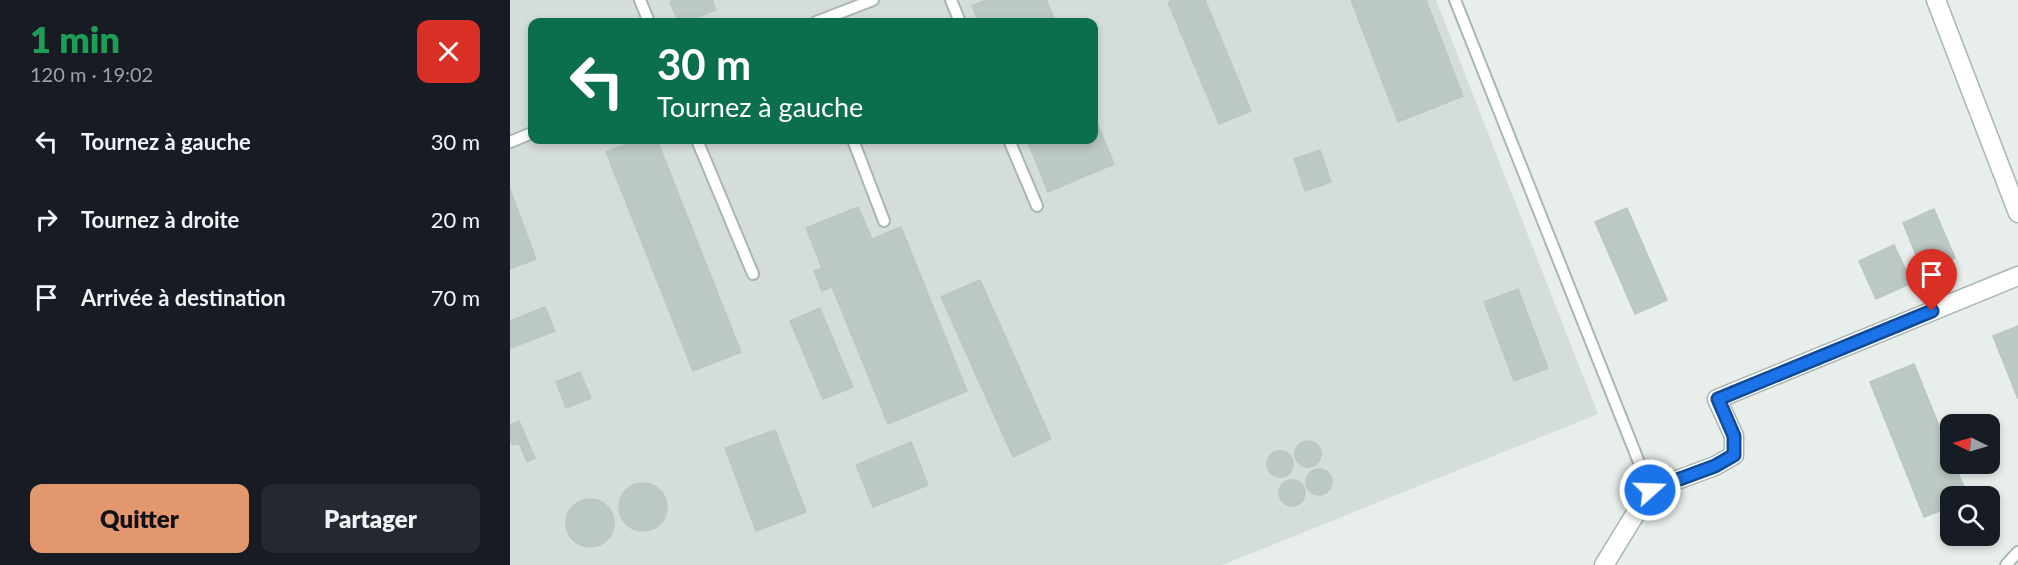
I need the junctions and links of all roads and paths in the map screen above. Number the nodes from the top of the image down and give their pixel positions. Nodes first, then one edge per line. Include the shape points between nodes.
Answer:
1 (640, 0) edge
2 (873, 0) edge
3 (951, 0) edge
4 (1455, 0) edge
5 (1936, 0) edge
6 (647, 18) edge
7 (826, 18) edge
8 (958, 18) edge
9 (528, 135) edge
10 (510, 142) edge
11 (700, 144) edge
12 (855, 144) edge
13 (1011, 144) edge
14 (1037, 206) dead end
15 (2018, 213) edge
16 (884, 221) dead end
17 (753, 274) dead end
18 (2018, 276) edge
19 (1650, 490) junction
20 (2018, 552) edge
21 (1604, 565) edge
22 (2006, 565) edge

1 - 6 lane
2 - 7 lane
3 - 8 lane
4 - 19 lane
5 - 15 street
9 - 10 lane
11 - 17 lane
12 - 16 lane
13 - 14 lane
18 - 19 street via 1718,399 1734,436 1734,455
19 - 21 street
20 - 22 lane

